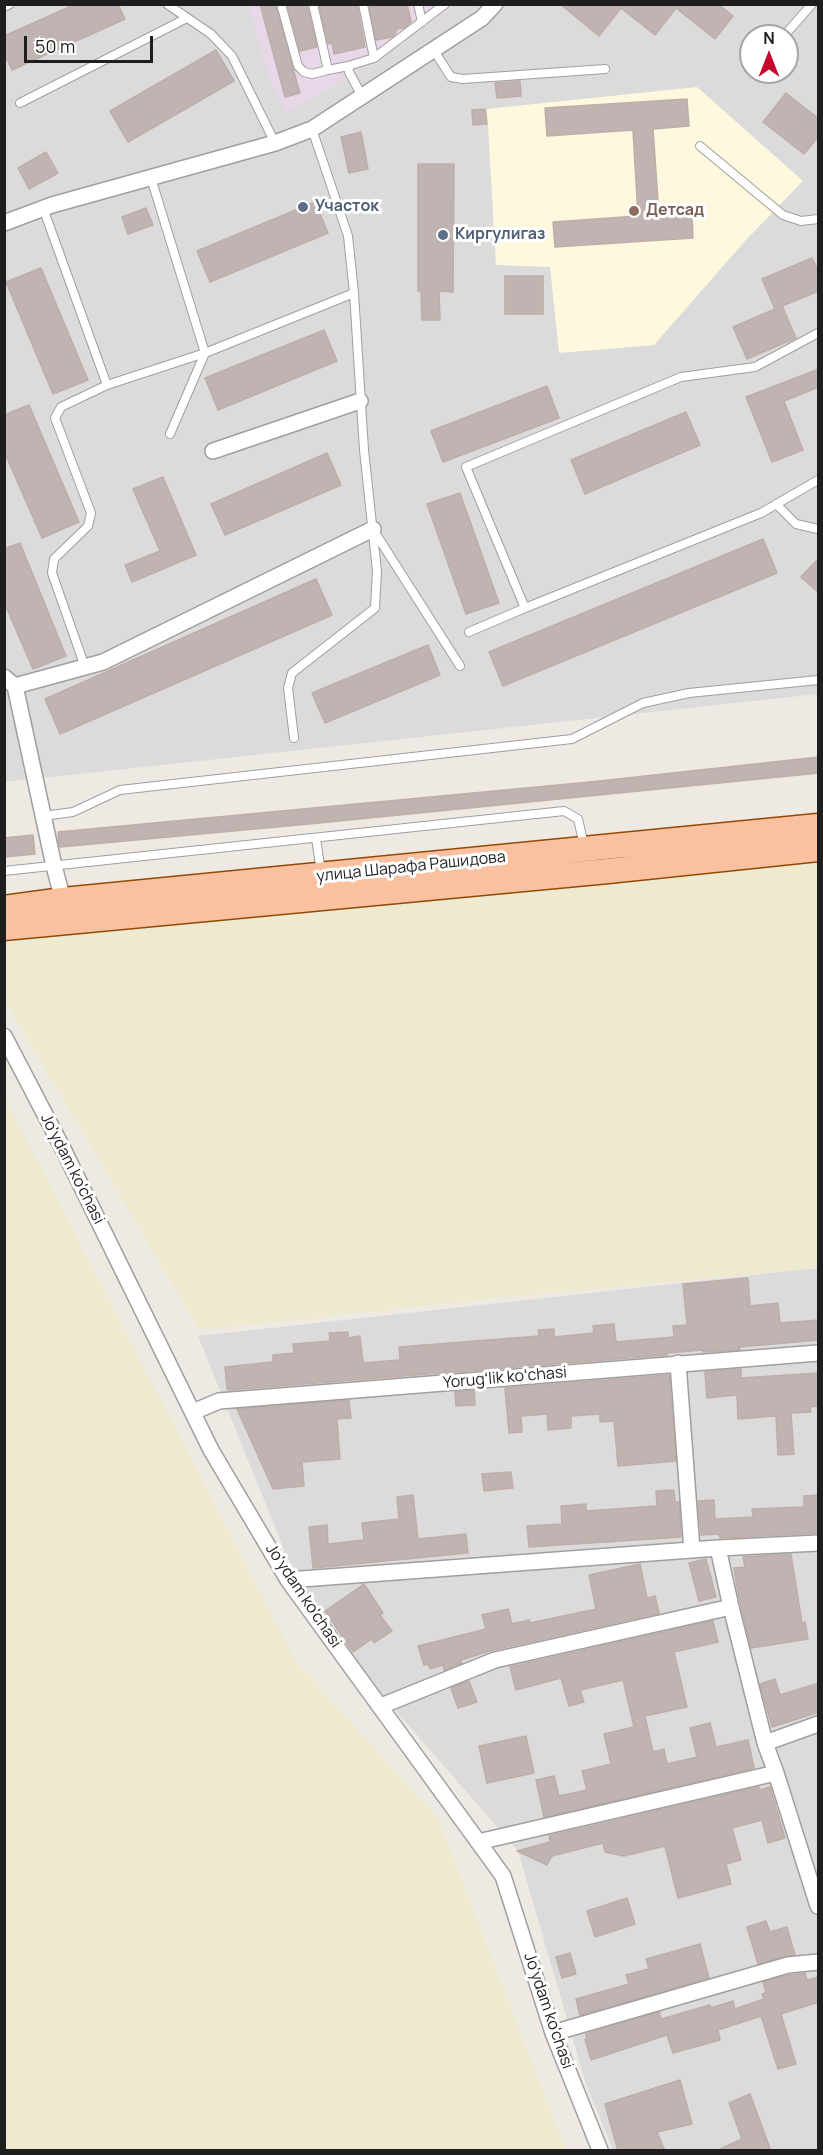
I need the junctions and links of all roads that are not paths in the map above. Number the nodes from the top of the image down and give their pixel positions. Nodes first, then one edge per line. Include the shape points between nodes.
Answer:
1 (10, 4) edge
2 (167, 4) edge
3 (281, 4) edge
4 (313, 4) edge
5 (363, 4) edge
6 (418, 4) edge
7 (445, 4) edge
8 (495, 4) edge
9 (812, 4) edge
10 (4, 7) edge
11 (188, 18) junction
12 (422, 22) junction
13 (794, 24) edge
14 (434, 49) junction
15 (374, 58) junction
16 (348, 66) junction
17 (605, 69) dead end
18 (328, 70) junction
19 (362, 96) junction
20 (20, 103) dead end
21 (312, 129) junction
22 (275, 143) junction
23 (700, 146) dead end
24 (151, 178) junction
25 (43, 208) junction
26 (819, 219) edge
27 (4, 223) edge
28 (354, 293) junction
29 (819, 333) edge
30 (204, 353) junction
31 (107, 385) junction
32 (360, 401) junction
33 (170, 434) dead end
34 (213, 451) dead end
35 (819, 480) edge
36 (776, 504) junction
37 (819, 529) edge
38 (373, 530) junction
39 (525, 608) junction
40 (469, 632) dead end
41 (460, 666) dead end
42 (85, 667) junction
43 (819, 680) edge
44 (10, 682) edge
45 (294, 738) dead end
46 (43, 816) junction
47 (819, 826) edge
48 (316, 838) junction
49 (819, 849) edge
50 (599, 856) junction
51 (54, 866) junction
52 (4, 871) edge
53 (322, 875) junction
54 (63, 900) junction
55 (4, 908) edge
56 (4, 928) edge
57 (4, 1036) edge
58 (819, 1353) edge
59 (678, 1363) junction
60 (193, 1412) junction
61 (819, 1543) edge
62 (718, 1548) junction
63 (692, 1550) junction
64 (288, 1580) junction
65 (731, 1607) junction
66 (381, 1706) junction
67 (819, 1724) edge
68 (765, 1743) junction
69 (776, 1773) junction
70 (478, 1842) junction
71 (819, 1906) edge
72 (819, 1962) edge
73 (553, 2033) junction
74 (600, 2151) edge

1 - 10 lane
2 - 11 lane
3 - 18 lane via 298,66 312,74
4 - 18 lane
5 - 15 lane
6 - 12 lane
7 - 12 lane
8 - 14 street via 482,18
9 - 13 lane
11 - 20 lane
11 - 22 lane via 211,34 232,57
12 - 15 lane
14 - 17 lane via 451,77 463,79
14 - 19 street
15 - 16 lane
16 - 18 lane
16 - 19 lane
19 - 21 street
21 - 22 street
21 - 28 lane via 348,236
22 - 24 street
23 - 26 lane via 783,215 801,221
24 - 25 street
24 - 30 lane
25 - 27 street
25 - 31 lane
28 - 30 lane
28 - 32 lane
29 - 39 lane via 755,367 681,377 466,467
30 - 31 lane
30 - 33 lane
31 - 42 lane via 61,407 55,418 92,513 88,526 54,559 52,573
32 - 34 street
32 - 38 lane
35 - 36 lane
36 - 37 lane via 796,524
36 - 39 lane
38 - 41 lane
38 - 42 street via 103,662
38 - 45 lane via 375,608 292,674 288,688
39 - 40 lane
42 - 44 street
43 - 46 lane via 666,698 643,704 572,739 120,790 73,812
44 - 46 street
46 - 51 street
47 - 50 main road, улица Шарафа Рашидова
48 - 50 lane via 564,811 578,819
48 - 51 lane
48 - 53 lane
49 - 50 main road
50 - 53 main road, улица Шарафа Рашидова
50 - 56 main road
51 - 52 lane
51 - 54 street
53 - 54 main road, улица Шарафа Рашидова
54 - 55 main road, улица Шарафа Рашидова
57 - 60 street, Jo'ydam ko'chasi
58 - 59 street, Yorugʻlik koʻchasi
59 - 60 street, Yorugʻlik koʻchasi via 219,1401
59 - 63 street
60 - 64 street, Jo'ydam ko'chasi via 211,1450
61 - 62 street
62 - 63 street
62 - 65 street
63 - 64 street
64 - 66 street, Jo'ydam ko'chasi
65 - 66 street via 495,1660
65 - 68 street
66 - 70 street, Jo'ydam ko'chasi
67 - 68 street
68 - 69 street
69 - 70 street
69 - 71 street
70 - 73 street, Jo'ydam ko'chasi via 503,1876
72 - 73 street via 788,1965
73 - 74 street, Jo'ydam ko'chasi

